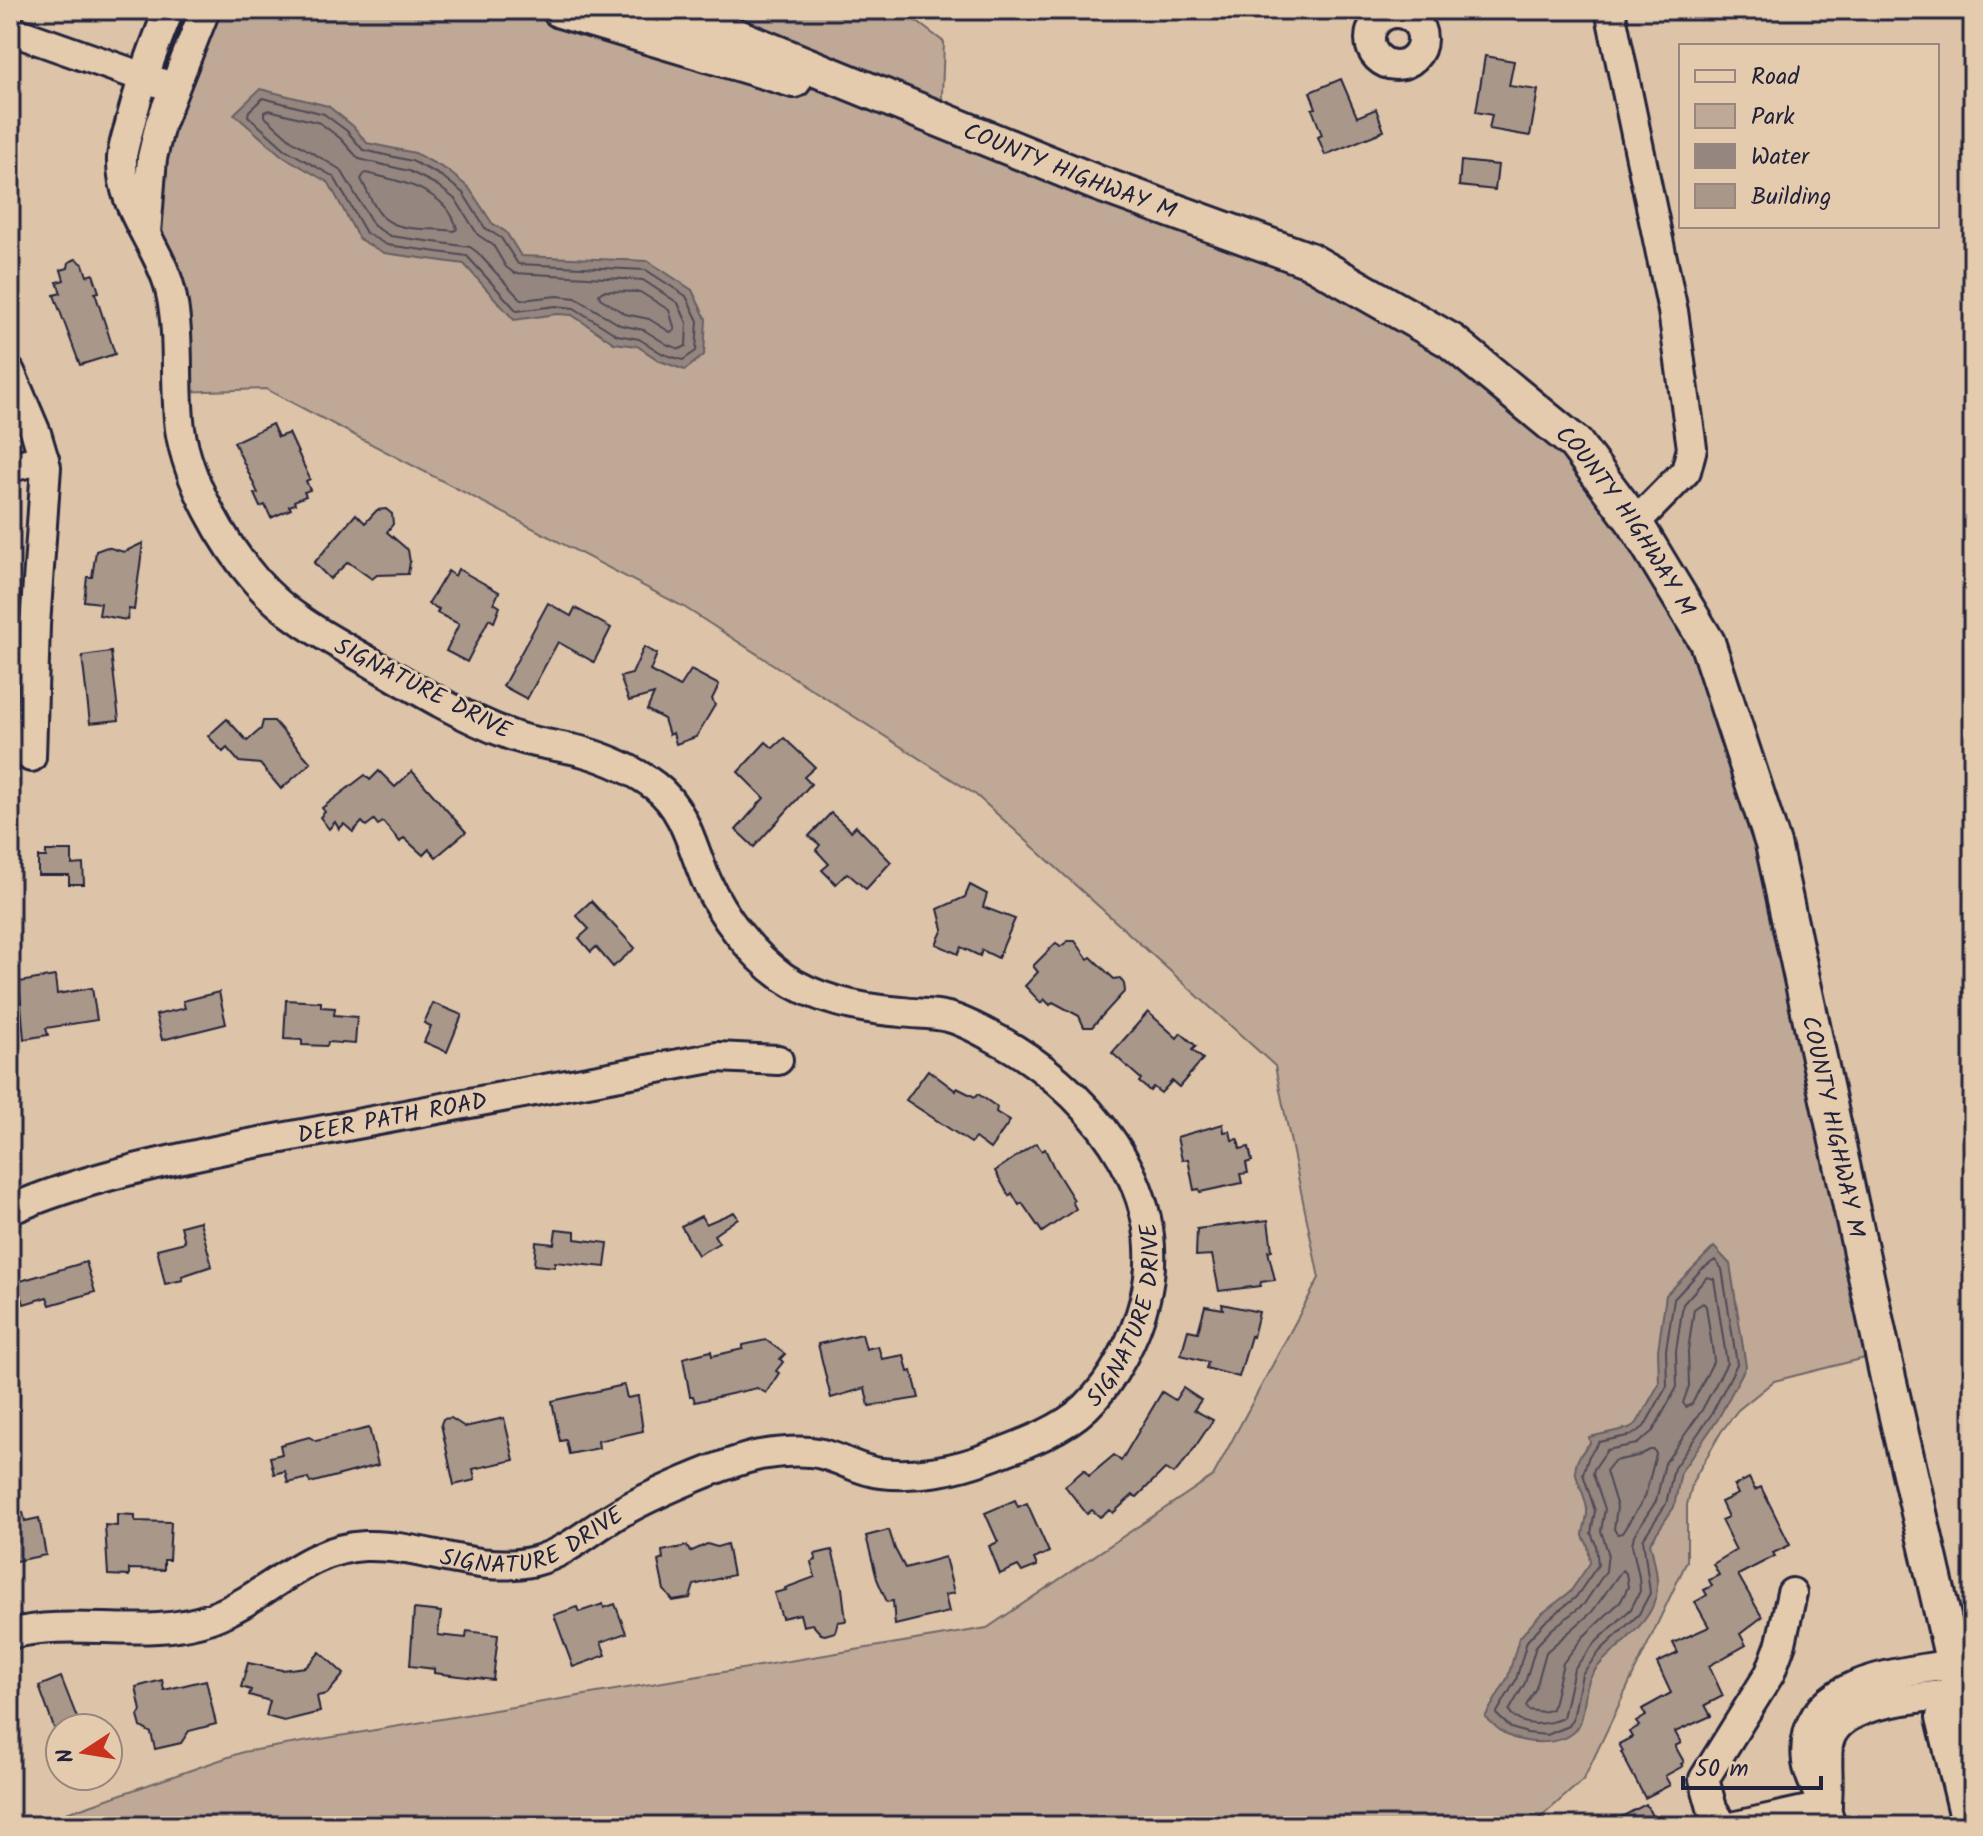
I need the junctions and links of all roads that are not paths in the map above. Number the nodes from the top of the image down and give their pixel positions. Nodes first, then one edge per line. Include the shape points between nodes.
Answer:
1 (169, 10) edge
2 (205, 10) edge
3 (560, 10) edge
4 (671, 10) edge
5 (1610, 10) edge
6 (10, 30) edge
7 (142, 76) junction
8 (173, 88) junction
9 (941, 121) junction
10 (146, 233) junction
11 (10, 372) edge
12 (44, 459) junction
13 (10, 467) edge
14 (1635, 523) junction
15 (31, 757) dead end
16 (778, 1060) dead end
17 (10, 1210) edge
18 (1792, 1593) dead end
19 (10, 1634) edge
20 (1946, 1680) junction
21 (1973, 1747) edge
22 (1829, 1816) edge
23 (1723, 1826) edge
24 (1736, 1826) edge
25 (1970, 1826) edge

1 - 7 street, SIGNATURE DRIVE
2 - 8 street
3 - 9 main road, COUNTY HIGHWAY M
4 - 9 main road, COUNTY HIGHWAY M
5 - 14 street via 1673,311 1692,448 1686,471
6 - 7 street
7 - 8 street
7 - 10 street, SIGNATURE DRIVE via 122,156 126,198
8 - 10 street via 152,158
9 - 14 main road, COUNTY HIGHWAY M via 1309,260 1451,341 1575,443
10 - 19 street, SIGNATURE DRIVE via 170,290 186,455 198,491 253,578 293,618 419,691 513,736 587,752 652,783 671,800 687,828 709,887 733,925 788,980 856,1005 949,1017 1029,1057 1088,1108 1130,1171 1146,1227 1149,1280 1126,1352 1084,1410 979,1461 944,1470 875,1473 816,1452 755,1456 622,1511 557,1555 526,1563 488,1565 408,1548 346,1548 316,1558 211,1618 156,1630 34,1628
11 - 12 street
12 - 13 street
12 - 15 street
14 - 20 main road, COUNTY HIGHWAY M via 1707,642 1773,844 1869,1283 1909,1561
16 - 17 street, DEER PATH ROAD via 717,1057 176,1158
18 - 23 street via 1770,1673 1704,1779
20 - 21 main road, COUNTY HIGHWAY M
20 - 22 street via 1870,1681 1848,1702 1821,1708 1808,1733 1808,1767
20 - 25 main road, COUNTY HIGHWAY M
22 - 24 street

